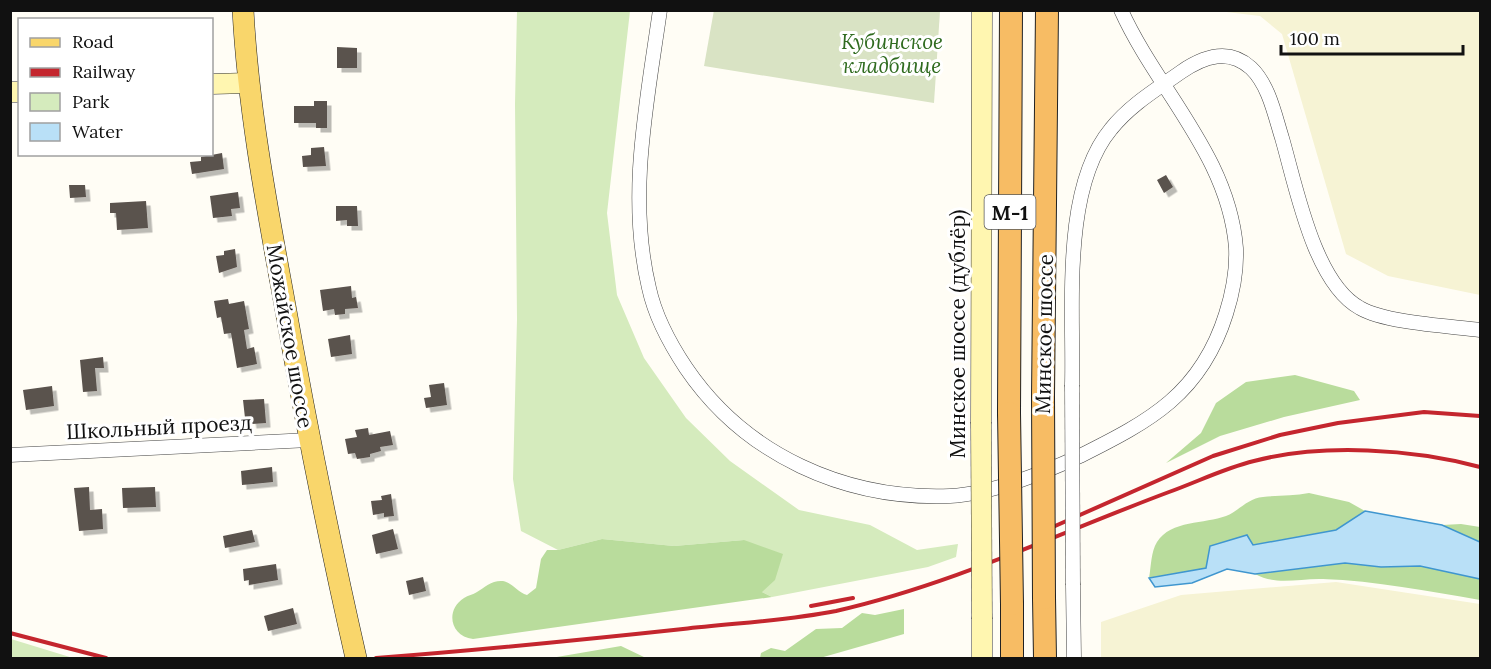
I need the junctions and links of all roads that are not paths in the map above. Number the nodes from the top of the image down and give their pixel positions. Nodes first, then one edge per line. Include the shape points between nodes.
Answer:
1 (243, 10) edge
2 (660, 10) edge
3 (982, 10) edge
4 (1011, 10) edge
5 (1047, 10) edge
6 (1121, 10) edge
7 (248, 82) junction
8 (1165, 83) junction
9 (213, 84) edge
10 (1480, 330) edge
11 (309, 440) junction
12 (10, 455) edge
13 (356, 658) edge
14 (982, 658) edge
15 (1012, 658) edge
16 (1045, 658) edge
17 (1074, 658) edge

1 - 7 main road, Можайское шоссе
2 - 8 street via 639,171 638,232 649,291 670,344 702,391 772,452 816,474 891,494 955,496 1012,483 1057,467 1132,430 1177,398 1206,364 1234,287 1236,248 1229,207 1213,166
3 - 14 main road, Минское шоссе (дублёр), bridge
4 - 15 highway, Минское шоссе / М-1, bridge
5 - 16 highway, Минское шоссе / М-1, bridge
6 - 8 street via 1132,35
7 - 9 main road
7 - 11 main road, Можайское шоссе
8 - 10 street via 1209,57 1227,54 1252,69 1269,96 1310,230 1329,276 1340,291 1359,308 1377,315
8 - 17 street, bridge via 1138,102 1111,129 1092,159 1079,200 1072,385
11 - 12 street, Школьный проезд
11 - 13 main road, Можайское шоссе

